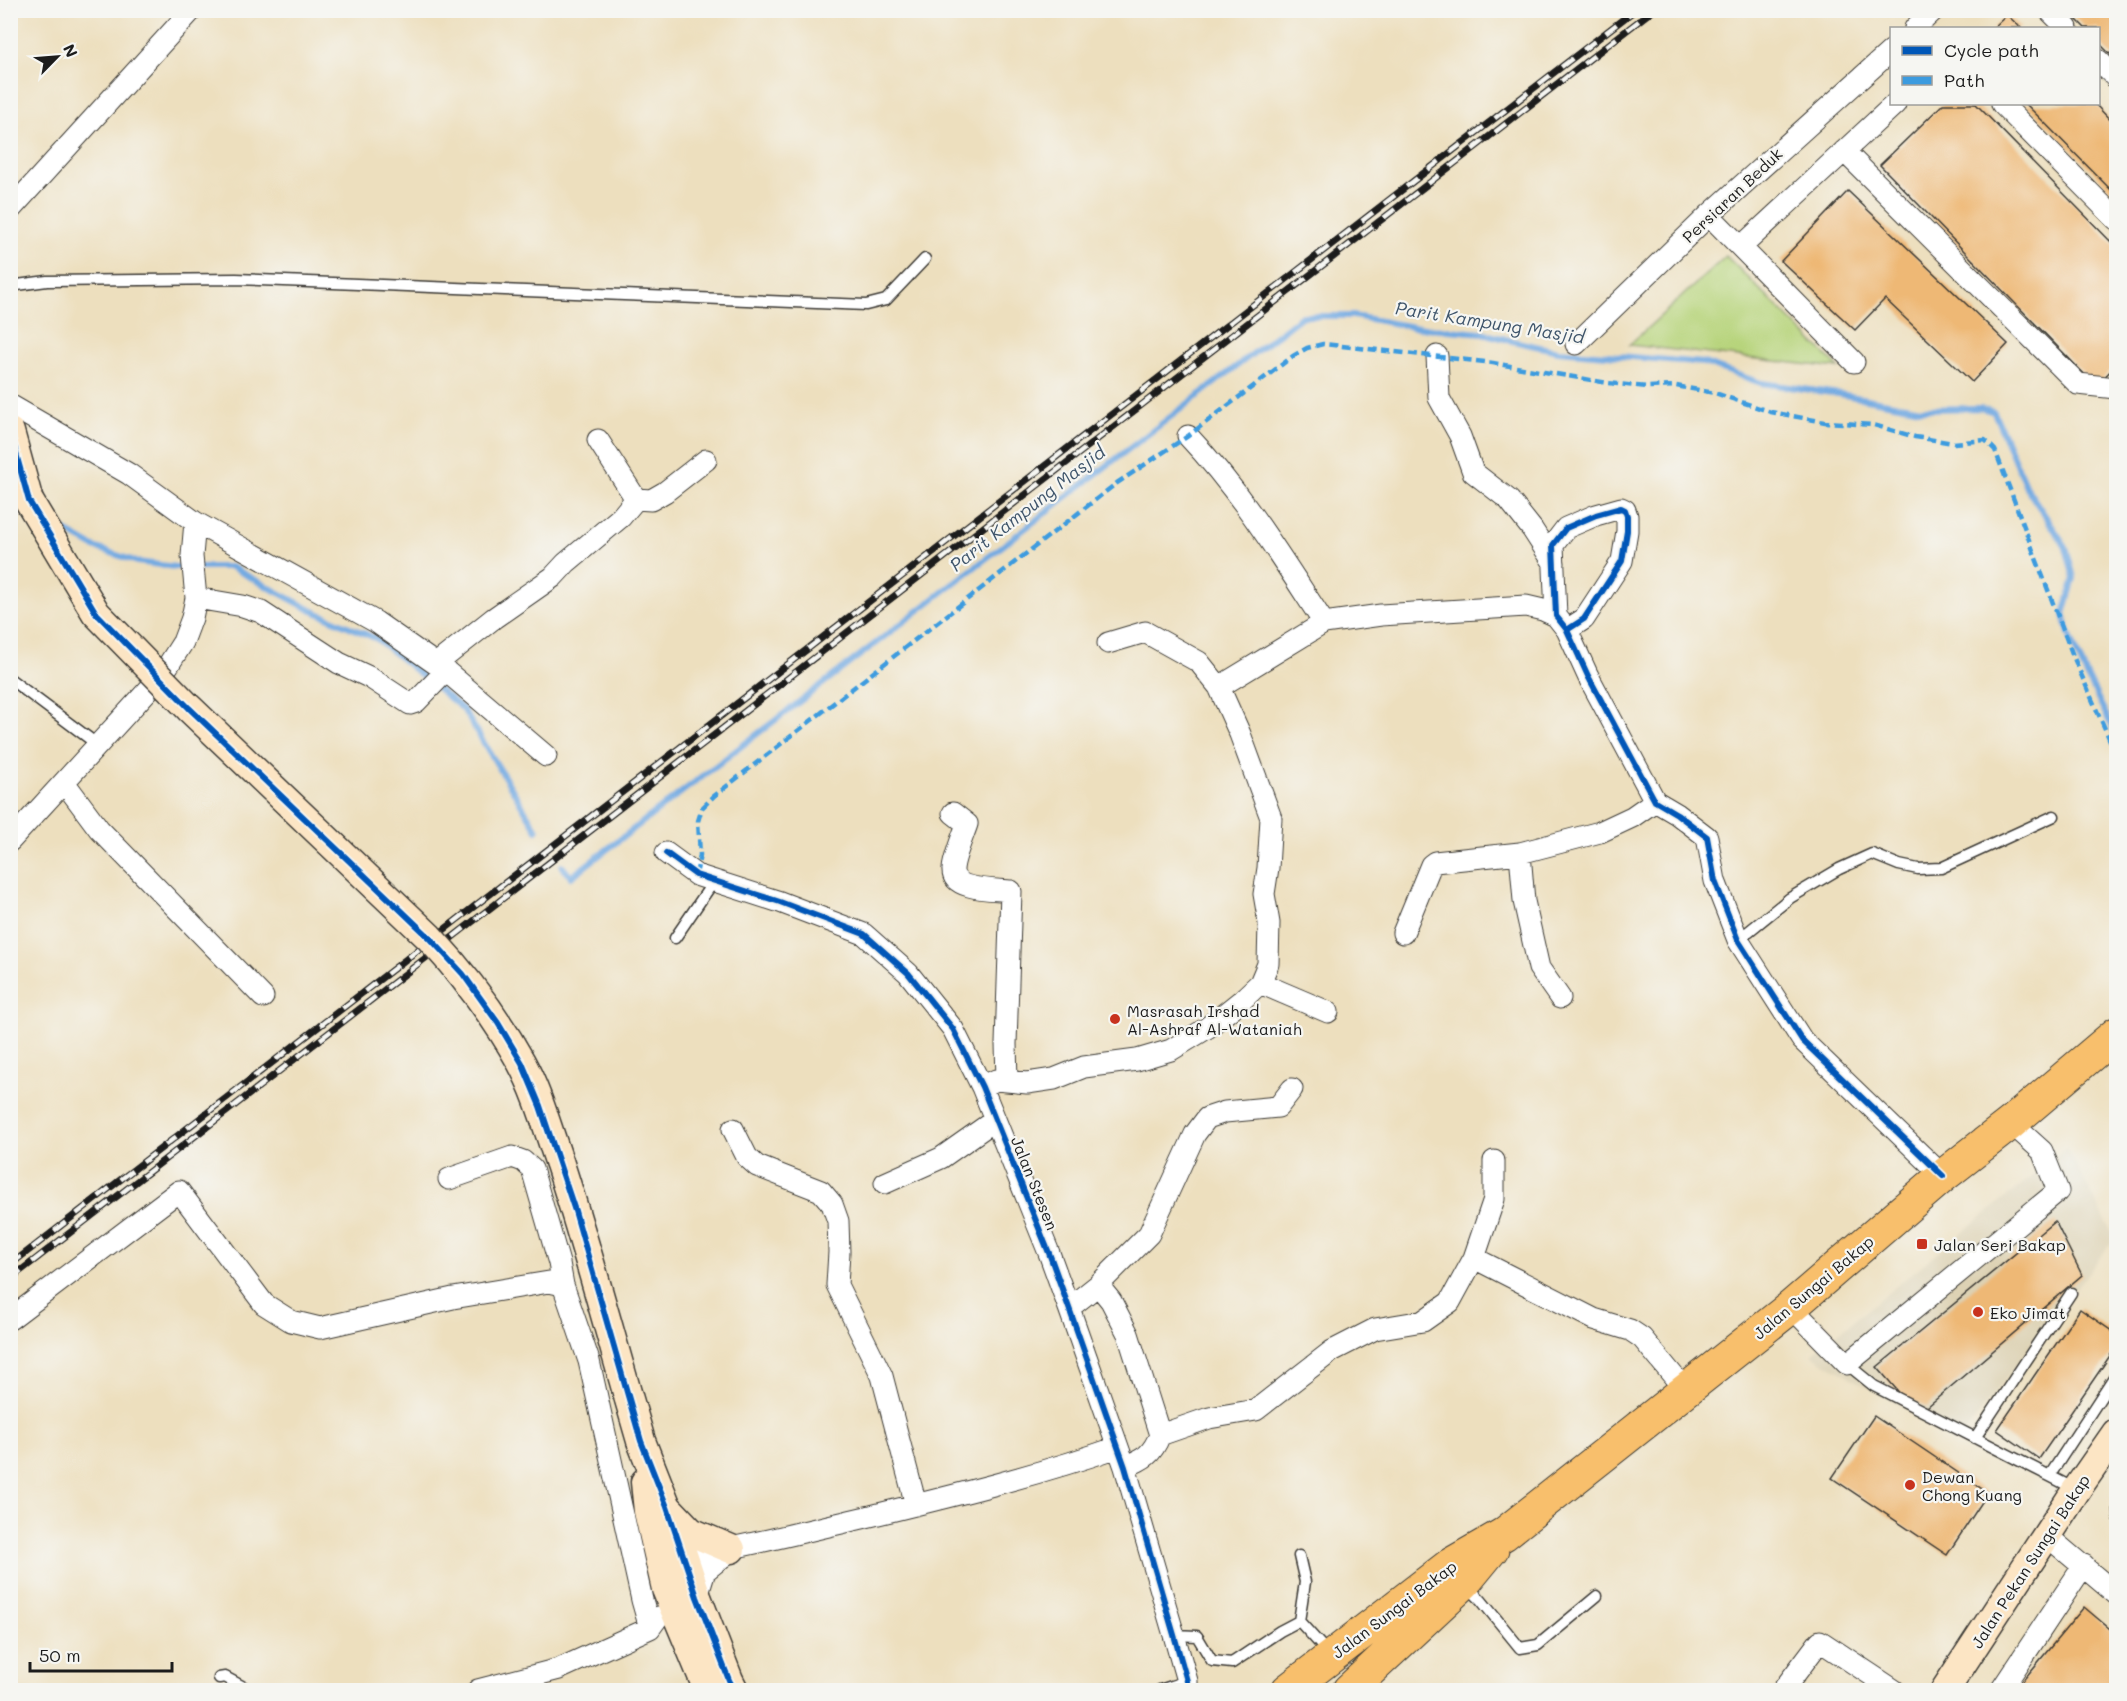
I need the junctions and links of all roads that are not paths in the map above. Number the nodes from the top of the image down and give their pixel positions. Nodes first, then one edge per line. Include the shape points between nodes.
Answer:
1 (192, 10) edge
2 (1934, 10) edge
3 (2049, 10) edge
4 (1916, 27) edge
5 (2066, 27) edge
6 (1890, 52) edge
7 (2100, 62) edge
8 (2116, 78) edge
9 (1894, 105) edge
10 (2003, 105) edge
11 (1844, 151) junction
12 (10, 210) edge
13 (1709, 215) junction
14 (2116, 219) edge
15 (1741, 247) junction
16 (925, 259) dead end
17 (10, 286) edge
18 (1576, 344) dead end
19 (1437, 356) dead end
20 (1854, 362) dead end
21 (2116, 388) edge
22 (10, 405) edge
23 (10, 432) edge
24 (1188, 436) dead end
25 (598, 440) dead end
26 (706, 460) dead end
27 (636, 499) junction
28 (195, 522) junction
29 (1554, 563) junction
30 (196, 593) junction
31 (1324, 623) junction
32 (1562, 623) junction
33 (1108, 643) dead end
34 (435, 677) junction
35 (10, 679) edge
36 (1219, 687) junction
37 (98, 745) junction
38 (546, 756) dead end
39 (63, 782) junction
40 (1655, 801) junction
41 (952, 813) dead end
42 (2054, 816) dead end
43 (10, 841) edge
44 (666, 853) dead end
45 (1520, 853) junction
46 (714, 881) junction
47 (1403, 933) dead end
48 (675, 938) dead end
49 (1738, 940) junction
50 (1260, 983) junction
51 (263, 997) dead end
52 (1560, 998) dead end
53 (1329, 1012) dead end
54 (2116, 1034) edge
55 (1007, 1080) junction
56 (982, 1087) junction
57 (1292, 1089) dead end
58 (995, 1120) junction
59 (2011, 1123) junction
60 (733, 1129) dead end
61 (1494, 1161) dead end
62 (1943, 1176) junction
63 (449, 1179) dead end
64 (885, 1183) dead end
65 (1474, 1258) junction
66 (563, 1285) junction
67 (1098, 1285) junction
68 (2072, 1293) dead end
69 (1791, 1307) junction
70 (1069, 1308) junction
71 (10, 1319) edge
72 (1847, 1364) junction
73 (2116, 1374) edge
74 (1686, 1391) junction
75 (2116, 1433) edge
76 (1160, 1435) junction
77 (1975, 1438) junction
78 (641, 1441) junction
79 (1121, 1457) junction
80 (2050, 1475) junction
81 (2077, 1489) junction
82 (916, 1505) junction
83 (667, 1507) junction
84 (2046, 1535) junction
85 (731, 1549) junction
86 (1299, 1556) dead end
87 (684, 1557) junction
88 (2084, 1565) junction
89 (1447, 1588) junction
90 (2116, 1594) edge
91 (678, 1595) junction
92 (1597, 1596) dead end
93 (1299, 1621) junction
94 (650, 1628) junction
95 (684, 1633) junction
96 (1174, 1635) junction
97 (1331, 1656) junction
98 (219, 1678) dead end
99 (1361, 1684) edge
100 (1189, 1687) edge
101 (249, 1690) edge
102 (478, 1690) edge
103 (708, 1690) edge
104 (734, 1690) edge
105 (1160, 1690) edge
106 (1288, 1690) edge
107 (1783, 1690) edge
108 (1894, 1690) edge
109 (1945, 1690) edge
110 (2001, 1690) edge

1 - 12 street
2 - 4 street
3 - 5 street
6 - 13 street, Persiaran Beduk
7 - 8 street
9 - 11 street
10 - 14 street
11 - 15 street
11 - 21 street via 2078,384
13 - 15 street
13 - 18 street, Persiaran Beduk
15 - 20 street
16 - 17 lane via 886,300 866,305 236,279 55,281
19 - 29 street via 1440,398 1473,472 1509,500
22 - 28 street via 129,474
23 - 78 street, bridge via 29,501 96,613 189,708 429,937 463,974 498,1023 522,1063 540,1106 575,1211
24 - 31 street via 1238,497
25 - 27 street
26 - 27 street via 651,500
27 - 34 street via 553,577 494,618
28 - 30 street via 192,556
28 - 34 street via 376,622
29 - 32 street
29 - 32 street via 1553,545 1566,528 1596,515 1625,510 1628,516 1622,561 1584,619
30 - 34 street via 261,612 410,704 416,702
30 - 37 street via 183,642 162,675
31 - 32 street via 1381,615 1526,606 1543,610
31 - 36 street
32 - 40 street
33 - 36 street via 1145,632 1198,662
34 - 38 street
35 - 37 lane
36 - 50 street via 1271,818 1263,894 1269,923 1268,964
37 - 39 street
39 - 43 street
39 - 51 street via 99,829
40 - 45 street via 1600,832
40 - 49 street via 1707,837 1715,881
41 - 55 street via 967,824 952,871 955,879 966,887 1011,891
42 - 49 lane via 1941,868 1918,869 1872,854 1839,868 1790,898
44 - 46 street, Jalan Stesen via 696,875
45 - 47 street via 1435,862
45 - 52 street via 1524,901 1539,968
46 - 48 lane
46 - 56 street, Jalan Stesen via 864,934 908,973 953,1029
49 - 62 street via 1802,1040
50 - 53 street
50 - 55 street via 1207,1028 1171,1050 1137,1060 1084,1067 1054,1079 1027,1083
54 - 59 highway, Jalan Sungai Bakap
55 - 56 street
56 - 58 street, Jalan Stesen
57 - 67 street via 1278,1107 1226,1112 1207,1118 1195,1134 1149,1234
58 - 64 street via 941,1158
58 - 70 street, Jalan Stesen
59 - 62 highway, Jalan Sungai Bakap
59 - 72 street via 2042,1151 2058,1191
60 - 82 street via 750,1161 821,1191 832,1204 838,1221 837,1285 882,1376
61 - 65 street via 1494,1199
62 - 69 highway, Jalan Sungai Bakap
63 - 66 street via 512,1157 532,1169
65 - 74 street via 1594,1319 1630,1330 1642,1338
65 - 76 street via 1450,1302 1423,1322 1375,1329 1332,1351 1256,1410 1209,1418
66 - 71 street via 549,1282 453,1298 320,1328 291,1321 264,1304 179,1191
66 - 94 street via 589,1361
67 - 70 street
67 - 76 street via 1128,1334
68 - 77 lane
69 - 72 street
69 - 74 highway, Jalan Sungai Bakap
70 - 79 street, Jalan Stesen
72 - 77 lane via 1874,1386
73 - 80 lane
74 - 89 highway, Jalan Sungai Bakap via 1504,1534
75 - 81 street, Jalan Pekan Sungai Bakap
76 - 79 street via 1155,1448 1144,1459
77 - 80 lane
78 - 83 street
78 - 91 street via 648,1511
79 - 82 street via 1076,1461
79 - 96 street, Jalan Stesen
80 - 81 lane
81 - 84 street, Jalan Pekan Sungai Bakap
82 - 85 street
83 - 85 street via 691,1532
83 - 87 street
84 - 88 street
84 - 109 street, Jalan Pekan Sungai Bakap
85 - 87 street
85 - 91 street
86 - 93 lane via 1305,1582
87 - 91 street
88 - 90 street
88 - 110 street
89 - 92 lane via 1481,1600 1520,1648 1538,1645
89 - 97 highway, Jalan Sungai Bakap via 1381,1618
89 - 99 highway, Jalan Sungai Bakap
91 - 94 street
91 - 95 street
91 - 104 street
93 - 96 lane via 1232,1663 1212,1661 1197,1636
93 - 97 lane
94 - 95 street
94 - 102 street via 559,1669
95 - 103 street
96 - 100 street, Jalan Stesen
97 - 106 highway, Jalan Sungai Bakap
98 - 101 lane via 225,1677
100 - 105 lane
107 - 108 street via 1820,1641

